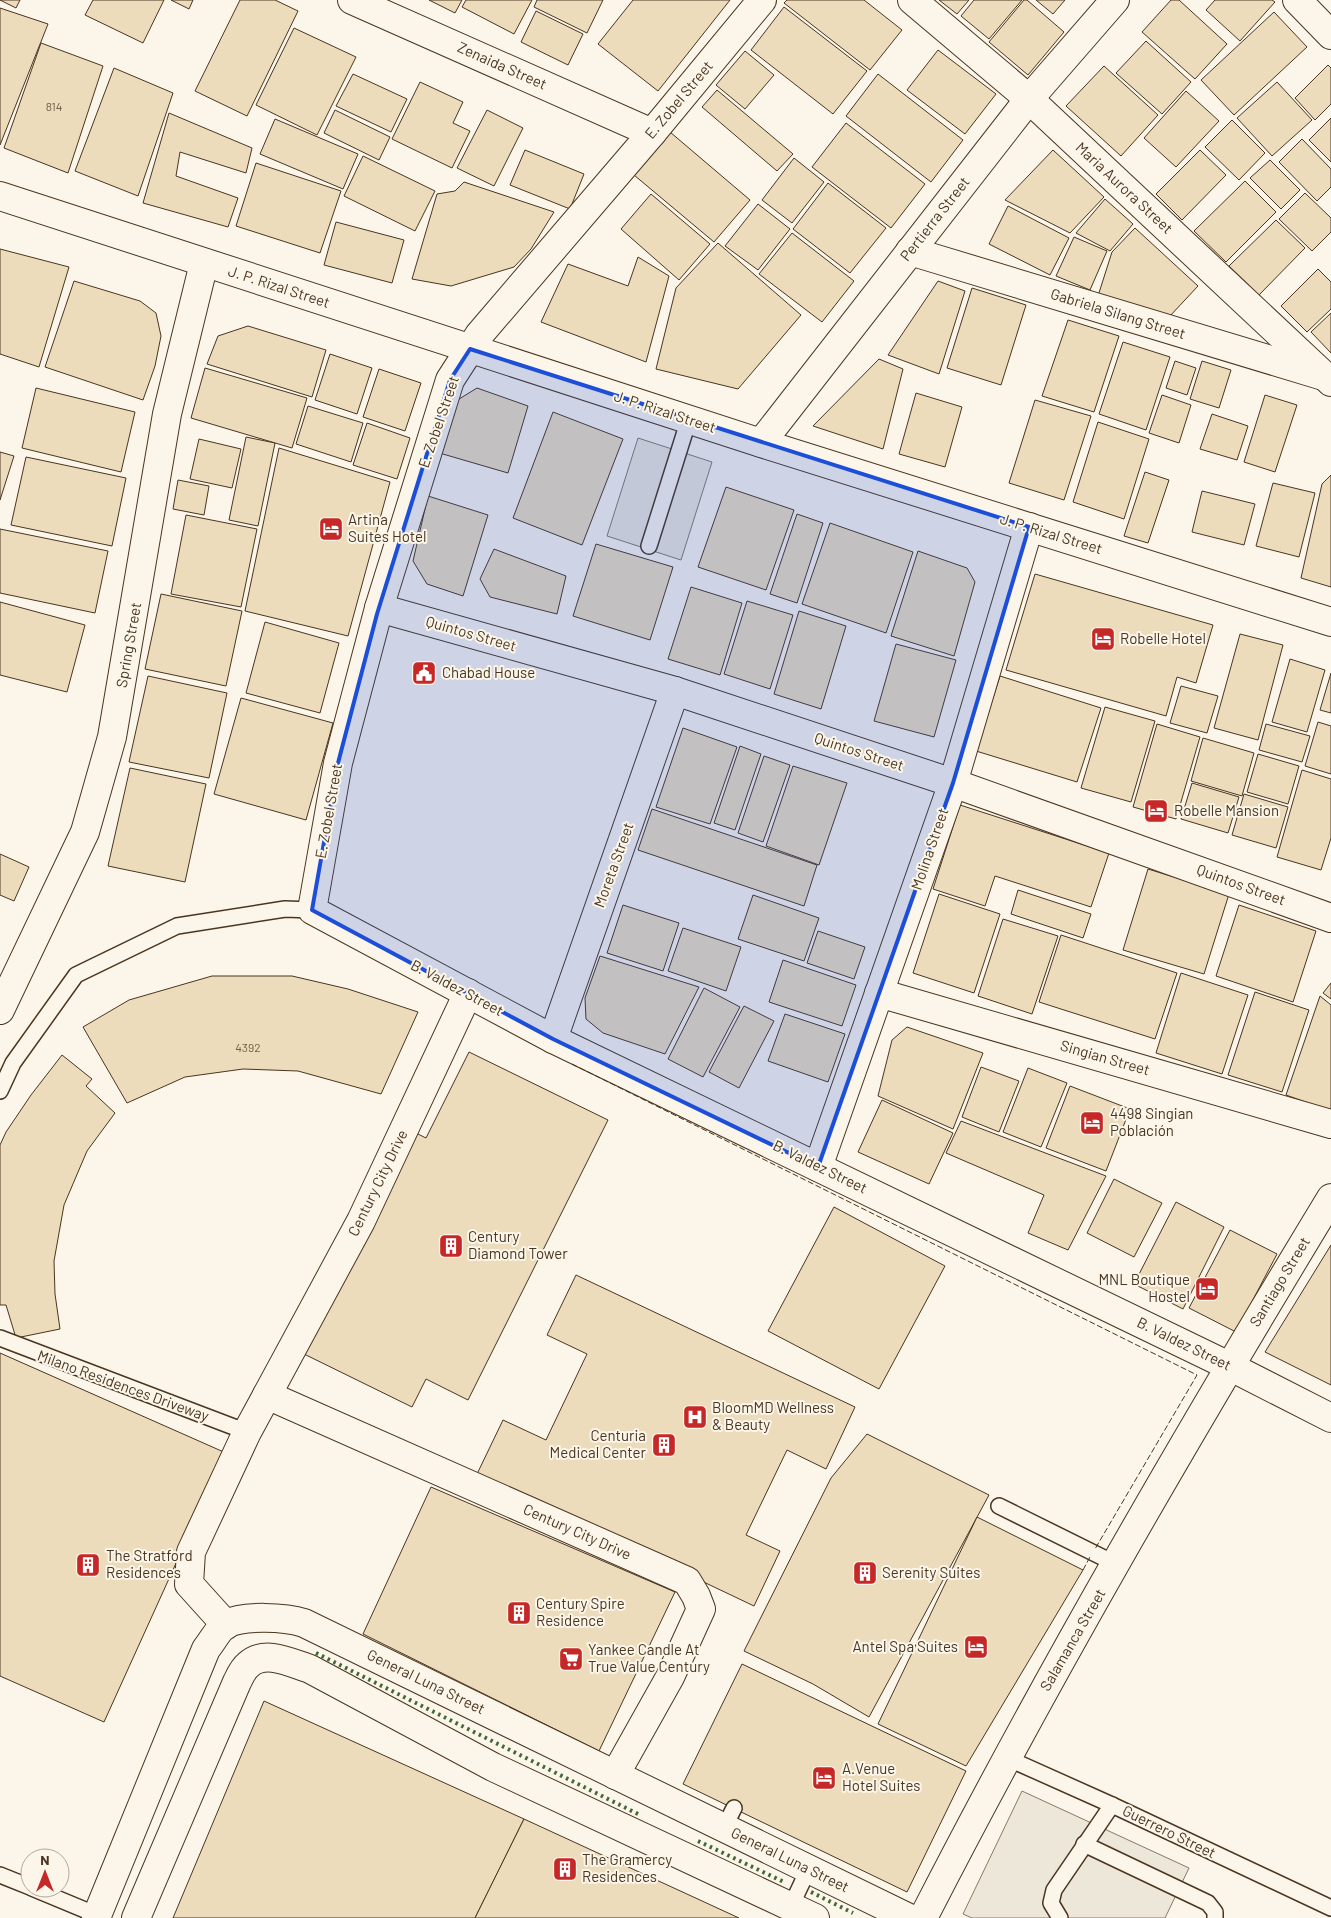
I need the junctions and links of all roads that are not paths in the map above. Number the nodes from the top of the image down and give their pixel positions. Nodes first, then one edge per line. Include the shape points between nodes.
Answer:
1 (352, 0) edge
2 (762, 0) edge
3 (912, 0) edge
4 (1115, 0) edge
5 (1296, 0) edge
6 (1331, 35) edge
7 (1029, 100) junction
8 (652, 133) junction
9 (0, 196) edge
10 (910, 251) junction
11 (204, 263) junction
12 (470, 349) junction
13 (1328, 379) edge
14 (690, 419) junction
15 (761, 444) junction
16 (1029, 527) junction
17 (649, 546) dead end
18 (379, 608) junction
19 (1331, 622) edge
20 (676, 692) junction
21 (953, 783) junction
22 (312, 910) junction
23 (1331, 918) edge
24 (879, 993) junction
25 (468, 994) junction
26 (0, 1010) edge
27 (553, 1039) junction
28 (0, 1091) edge
29 (1331, 1124) edge
30 (818, 1167) junction
31 (1331, 1198) edge
32 (0, 1338) edge
33 (1229, 1366) junction
34 (267, 1395) junction
35 (1331, 1418) edge
36 (247, 1432) junction
37 (999, 1506) dead end
38 (1116, 1564) junction
39 (226, 1625) junction
40 (1007, 1758) junction
41 (616, 1775) junction
42 (1112, 1805) junction
43 (684, 1809) junction
44 (1084, 1844) junction
45 (666, 1848) junction
46 (809, 1868) junction
47 (0, 1875) edge
48 (20, 1883) edge
49 (54, 1898) edge
50 (1331, 1908) edge
51 (803, 1912) edge
52 (99, 1917) edge
53 (136, 1918) edge
54 (909, 1918) edge
55 (923, 1918) edge
56 (1060, 1918) edge
57 (1215, 1918) edge

1 - 8 street, Zenaida Street
2 - 8 street, E. Zobel Street
3 - 7 street, Maria Aurora Street
4 - 7 street, Pertierra Street
5 - 6 street
7 - 10 street, Pertierra Street
7 - 13 street, Maria Aurora Street
8 - 12 street, E. Zobel Street
9 - 11 street, J. P. Rizal Street
10 - 13 street, Gabriela Silang Street
10 - 15 street, Pertierra Street
11 - 12 street, J. P. Rizal Street
11 - 26 street, Spring Street via 167,414 112,738 85,832
12 - 14 street, J. P. Rizal Street
12 - 18 street, E. Zobel Street via 450,380
14 - 15 street, J. P. Rizal Street
14 - 17 lane
15 - 16 street, J. P. Rizal Street
16 - 19 street, J. P. Rizal Street
16 - 21 street, Molina Street
18 - 20 street, Quintos Street
18 - 22 street, E. Zobel Street via 338,763
20 - 21 street, Quintos Street
20 - 27 street, Moreta Street
21 - 23 street, Quintos Street
21 - 24 street, Molina Street
22 - 25 street, B. Valdez Street
22 - 28 lane via 286,909 177,926 76,975 13,1063
24 - 29 street, Singian Street
24 - 30 street, Molina Street
25 - 27 street, B. Valdez Street
25 - 34 street, Century City Drive via 360,1221
27 - 30 street, B. Valdez Street
30 - 33 street, B. Valdez Street
31 - 33 street, Santiago Street
32 - 36 lane, Milano Residences Driveway
33 - 35 street, B. Valdez Street
33 - 38 street, Salamanca Street
34 - 36 street, Century City Drive
34 - 41 street, Century City Drive via 687,1581 701,1609 670,1677
36 - 39 street, Century City Drive via 191,1552 189,1584
37 - 38 lane
38 - 40 street, Salamanca Street
39 - 41 street, General Luna Street via 277,1617 304,1623
39 - 52 street via 206,1649
40 - 42 lane, Guerrero Street
40 - 55 street, Salamanca Street
41 - 43 street, General Luna Street
42 - 44 lane
42 - 50 lane, Guerrero Street
43 - 45 street
43 - 46 street, General Luna Street via 729,1818
44 - 56 lane via 1054,1890 1051,1903
44 - 57 lane via 1208,1903 1215,1912
45 - 51 street
45 - 53 street via 493,1767 310,1670 266,1657 247,1665 237,1682
46 - 51 lane
46 - 54 street, General Luna Street
47 - 48 lane
49 - 52 lane

